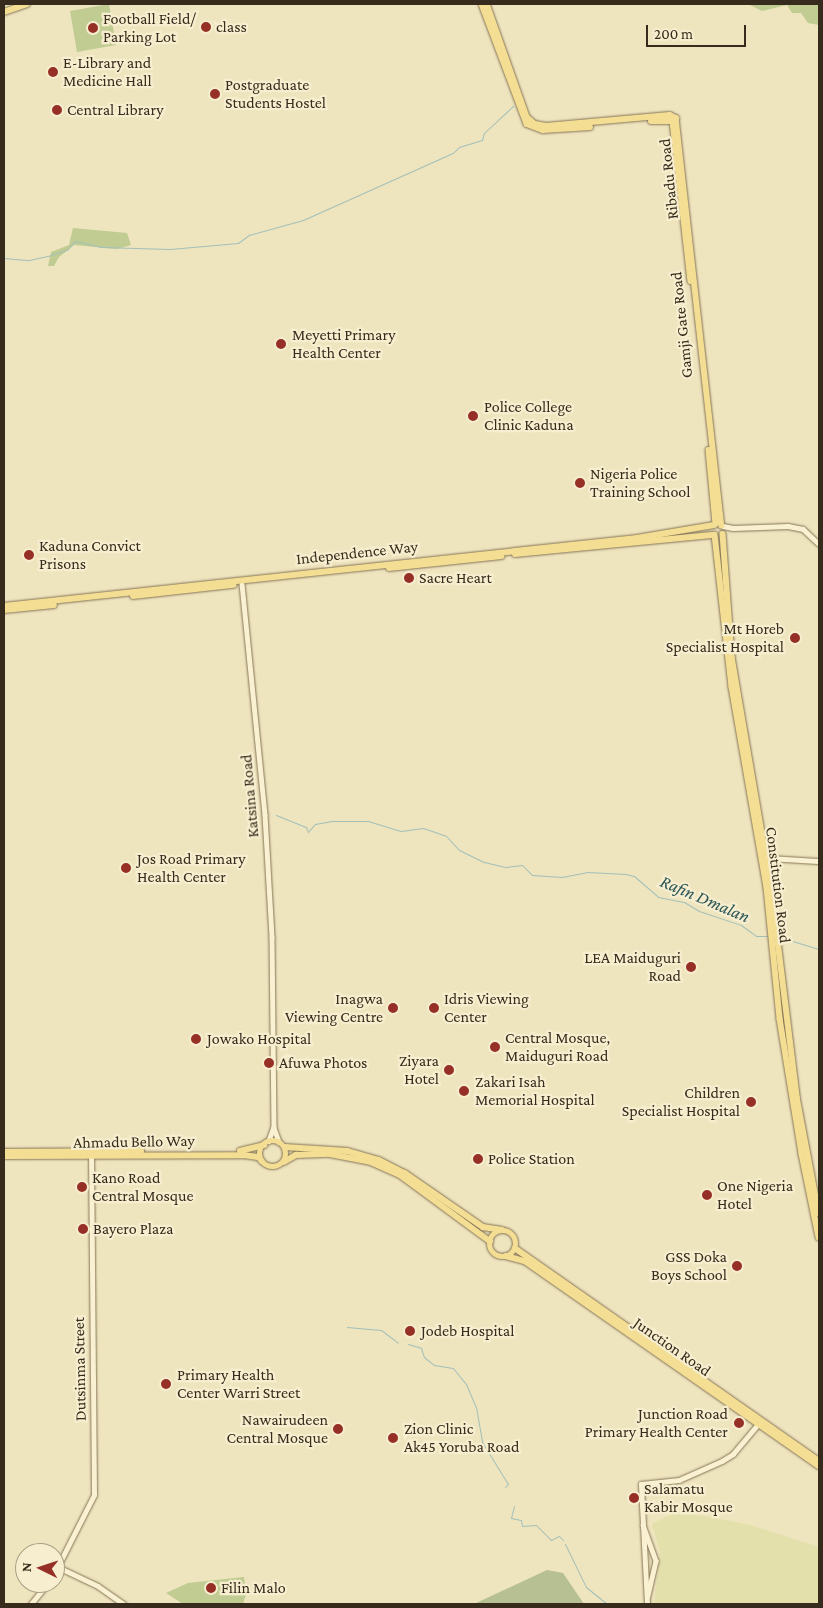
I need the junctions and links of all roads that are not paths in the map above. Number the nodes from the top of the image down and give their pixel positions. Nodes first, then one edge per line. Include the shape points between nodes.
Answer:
1 (17, 4) edge
2 (27, 4) edge
3 (482, 4) edge
4 (487, 4) edge
5 (4, 10) edge
6 (699, 339) junction
7 (720, 528) junction
8 (714, 535) junction
9 (819, 544) edge
10 (242, 584) junction
11 (4, 606) edge
12 (4, 610) edge
13 (755, 806) junction
14 (767, 858) junction
15 (819, 861) edge
16 (773, 934) junction
17 (774, 942) junction
18 (274, 1127) junction
19 (280, 1142) junction
20 (266, 1143) junction
21 (285, 1147) junction
22 (4, 1152) edge
23 (4, 1156) edge
24 (91, 1156) junction
25 (262, 1161) junction
26 (284, 1162) junction
27 (819, 1213) edge
28 (502, 1230) junction
29 (819, 1236) edge
30 (490, 1241) junction
31 (515, 1248) junction
32 (506, 1256) junction
33 (758, 1424) junction
34 (819, 1461) edge
35 (819, 1466) edge
36 (641, 1519) junction
37 (65, 1551) edge
38 (65, 1573) edge
39 (40, 1593) edge
40 (31, 1604) edge
41 (124, 1604) edge
42 (647, 1604) edge

1 - 5 main road
2 - 5 main road
3 - 6 main road, Gamji Gate Road via 520,112 531,127 549,130 660,120 673,123
4 - 6 main road, Ribadu Road via 527,117 535,124 546,126 670,115 676,118
6 - 7 main road, Gamji Gate Road
6 - 7 main road, Ribadu Road
7 - 8 main road, Constitution Road
7 - 8 main road, Independence Way
7 - 9 street via 788,526 803,529
7 - 11 main road, Independence Way
7 - 13 main road, Constitution Road via 732,656
8 - 10 main road, Independence Way
8 - 13 main road, Constitution Road via 732,687
10 - 12 main road, Independence Way
10 - 18 street, Katsina Road via 266,822 272,937
13 - 14 main road, Constitution Road
13 - 16 main road, Constitution Road
14 - 15 street
14 - 16 main road, Constitution Road
16 - 17 main road, Constitution Road
17 - 27 main road, Constitution Road via 798,1106
17 - 29 main road, Constitution Road via 793,1100
18 - 19 street, Katsina Road
18 - 20 street, Katsina Road
19 - 20 main road
19 - 21 main road
20 - 22 main road, Ahmadu Bello Way via 246,1151
20 - 25 main road via 260,1151
21 - 26 main road
21 - 28 main road via 347,1151 379,1160 405,1173 483,1227
23 - 24 main road, Ahmadu Bello Way
24 - 25 main road, Ahmadu Bello Way via 244,1154 260,1157
24 - 37 street, Dutsinma Street via 94,1494
25 - 26 main road via 273,1167
26 - 30 main road via 301,1154 340,1155 371,1162 400,1176
28 - 30 main road
28 - 31 main road via 512,1235
30 - 32 main road via 492,1252
31 - 32 main road
31 - 34 main road, Junction Road
32 - 33 main road, Junction Road via 525,1261
33 - 35 main road, Junction Road
33 - 36 street via 733,1454 722,1461 679,1480 640,1484
36 - 42 street
36 - 42 street via 656,1561
38 - 41 street via 98,1586
39 - 40 street

